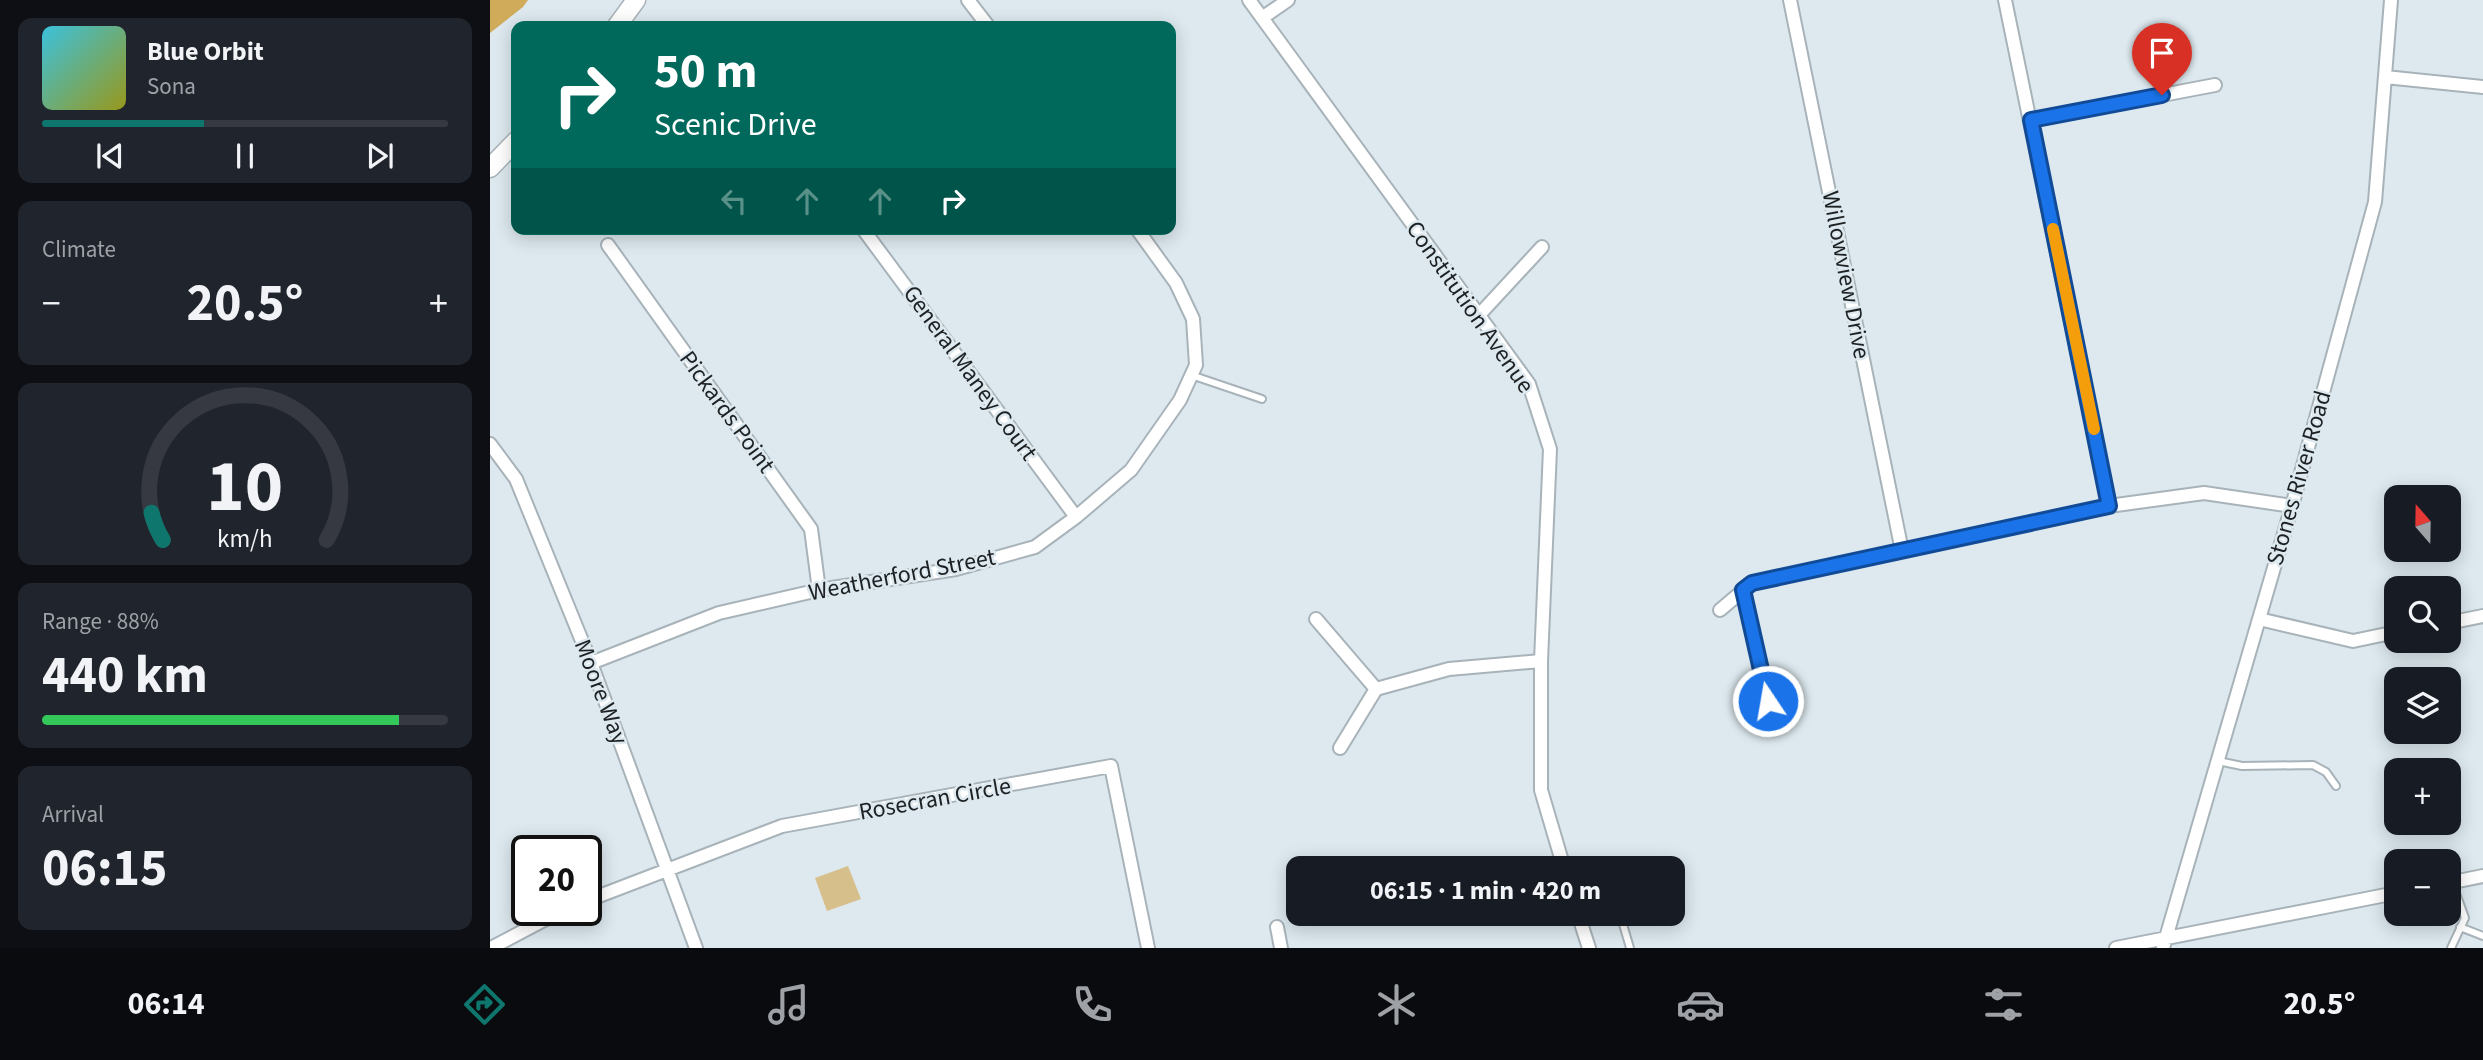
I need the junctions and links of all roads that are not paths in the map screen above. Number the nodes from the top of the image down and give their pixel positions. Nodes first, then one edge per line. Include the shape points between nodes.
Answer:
1 (636, 0) edge
2 (968, 0) edge
3 (1249, 0) edge
4 (1288, 0) edge
5 (1790, 0) edge
6 (2005, 0) edge
7 (2391, 0) edge
8 (1262, 18) junction
9 (621, 21) edge
10 (984, 21) edge
11 (2385, 76) junction
12 (2215, 85) dead end
13 (2483, 87) edge
14 (2031, 120) junction
15 (511, 146) edge
16 (490, 168) edge
17 (867, 235) edge
18 (1141, 235) edge
19 (607, 245) dead end
20 (1542, 247) dead end
21 (1480, 314) junction
22 (1191, 375) junction
23 (1262, 399) dead end
24 (490, 444) edge
25 (2109, 506) junction
26 (2292, 506) junction
27 (1076, 517) junction
28 (1902, 551) junction
29 (819, 590) junction
30 (1743, 590) junction
31 (1720, 610) dead end
32 (2483, 616) edge
33 (1316, 619) dead end
34 (2259, 619) junction
35 (2461, 620) edge
36 (2384, 635) edge
37 (1541, 661) junction
38 (591, 663) junction
39 (1377, 689) junction
40 (1768, 701) dead end
41 (1340, 748) dead end
42 (2218, 761) junction
43 (2336, 786) dead end
44 (1560, 856) edge
45 (667, 871) junction
46 (2483, 876) edge
47 (2461, 881) edge
48 (602, 895) edge
49 (2384, 896) edge
50 (2461, 909) edge
51 (2461, 925) edge
52 (533, 926) edge
53 (1582, 926) edge
54 (1624, 926) edge
55 (1278, 927) dead end
56 (2460, 927) joint
57 (2483, 936) edge
58 (2165, 943) edge
59 (491, 948) edge
60 (696, 948) edge
61 (1148, 948) edge
62 (1281, 948) edge
63 (1589, 948) edge
64 (1630, 948) edge
65 (2116, 948) edge
66 (2451, 948) edge

1 - 9 main road
2 - 10 street
3 - 8 street, Constitution Avenue
4 - 8 street
5 - 28 street, Willowview Drive
6 - 14 street
7 - 11 street, Stones River Road
8 - 21 street, Constitution Avenue
11 - 13 street
11 - 26 street, Stones River Road via 2375,202
12 - 14 street
14 - 25 street
15 - 16 main road
17 - 27 street, General Maney Court
18 - 22 street, Weatherford Street via 1177,284 1193,319 1196,365
19 - 29 street, Pickards Point via 811,529
20 - 21 street
21 - 37 street, Constitution Avenue via 1529,384 1550,449
22 - 23 lane
22 - 27 street, Weatherford Street via 1180,400 1131,470
24 - 38 street, Moore Way via 516,480
25 - 26 street via 2204,494
25 - 28 street
26 - 34 street, Stones River Road
27 - 29 street, Weatherford Street via 1035,547 956,569
28 - 30 street via 1752,583
29 - 38 street, Weatherford Street via 719,614
30 - 31 street
30 - 40 lane
32 - 35 street
33 - 39 street
34 - 36 street via 2353,641
34 - 42 street, Stones River Road
37 - 39 street via 1449,669
37 - 44 street, Constitution Avenue via 1541,790
38 - 45 street, Moore Way
39 - 41 street
42 - 43 lane via 2242,766 2313,765 2326,772
42 - 58 street, Stones River Road
45 - 48 street, Rosecran Circle
45 - 60 street, Moore Way
45 - 61 street, Rosecran Circle via 782,826 1111,766
46 - 47 street
49 - 58 street
50 - 51 lane via 2465,918
52 - 59 street
53 - 63 street
54 - 64 lane
55 - 62 street
56 - 57 lane
56 - 66 lane
58 - 65 street

